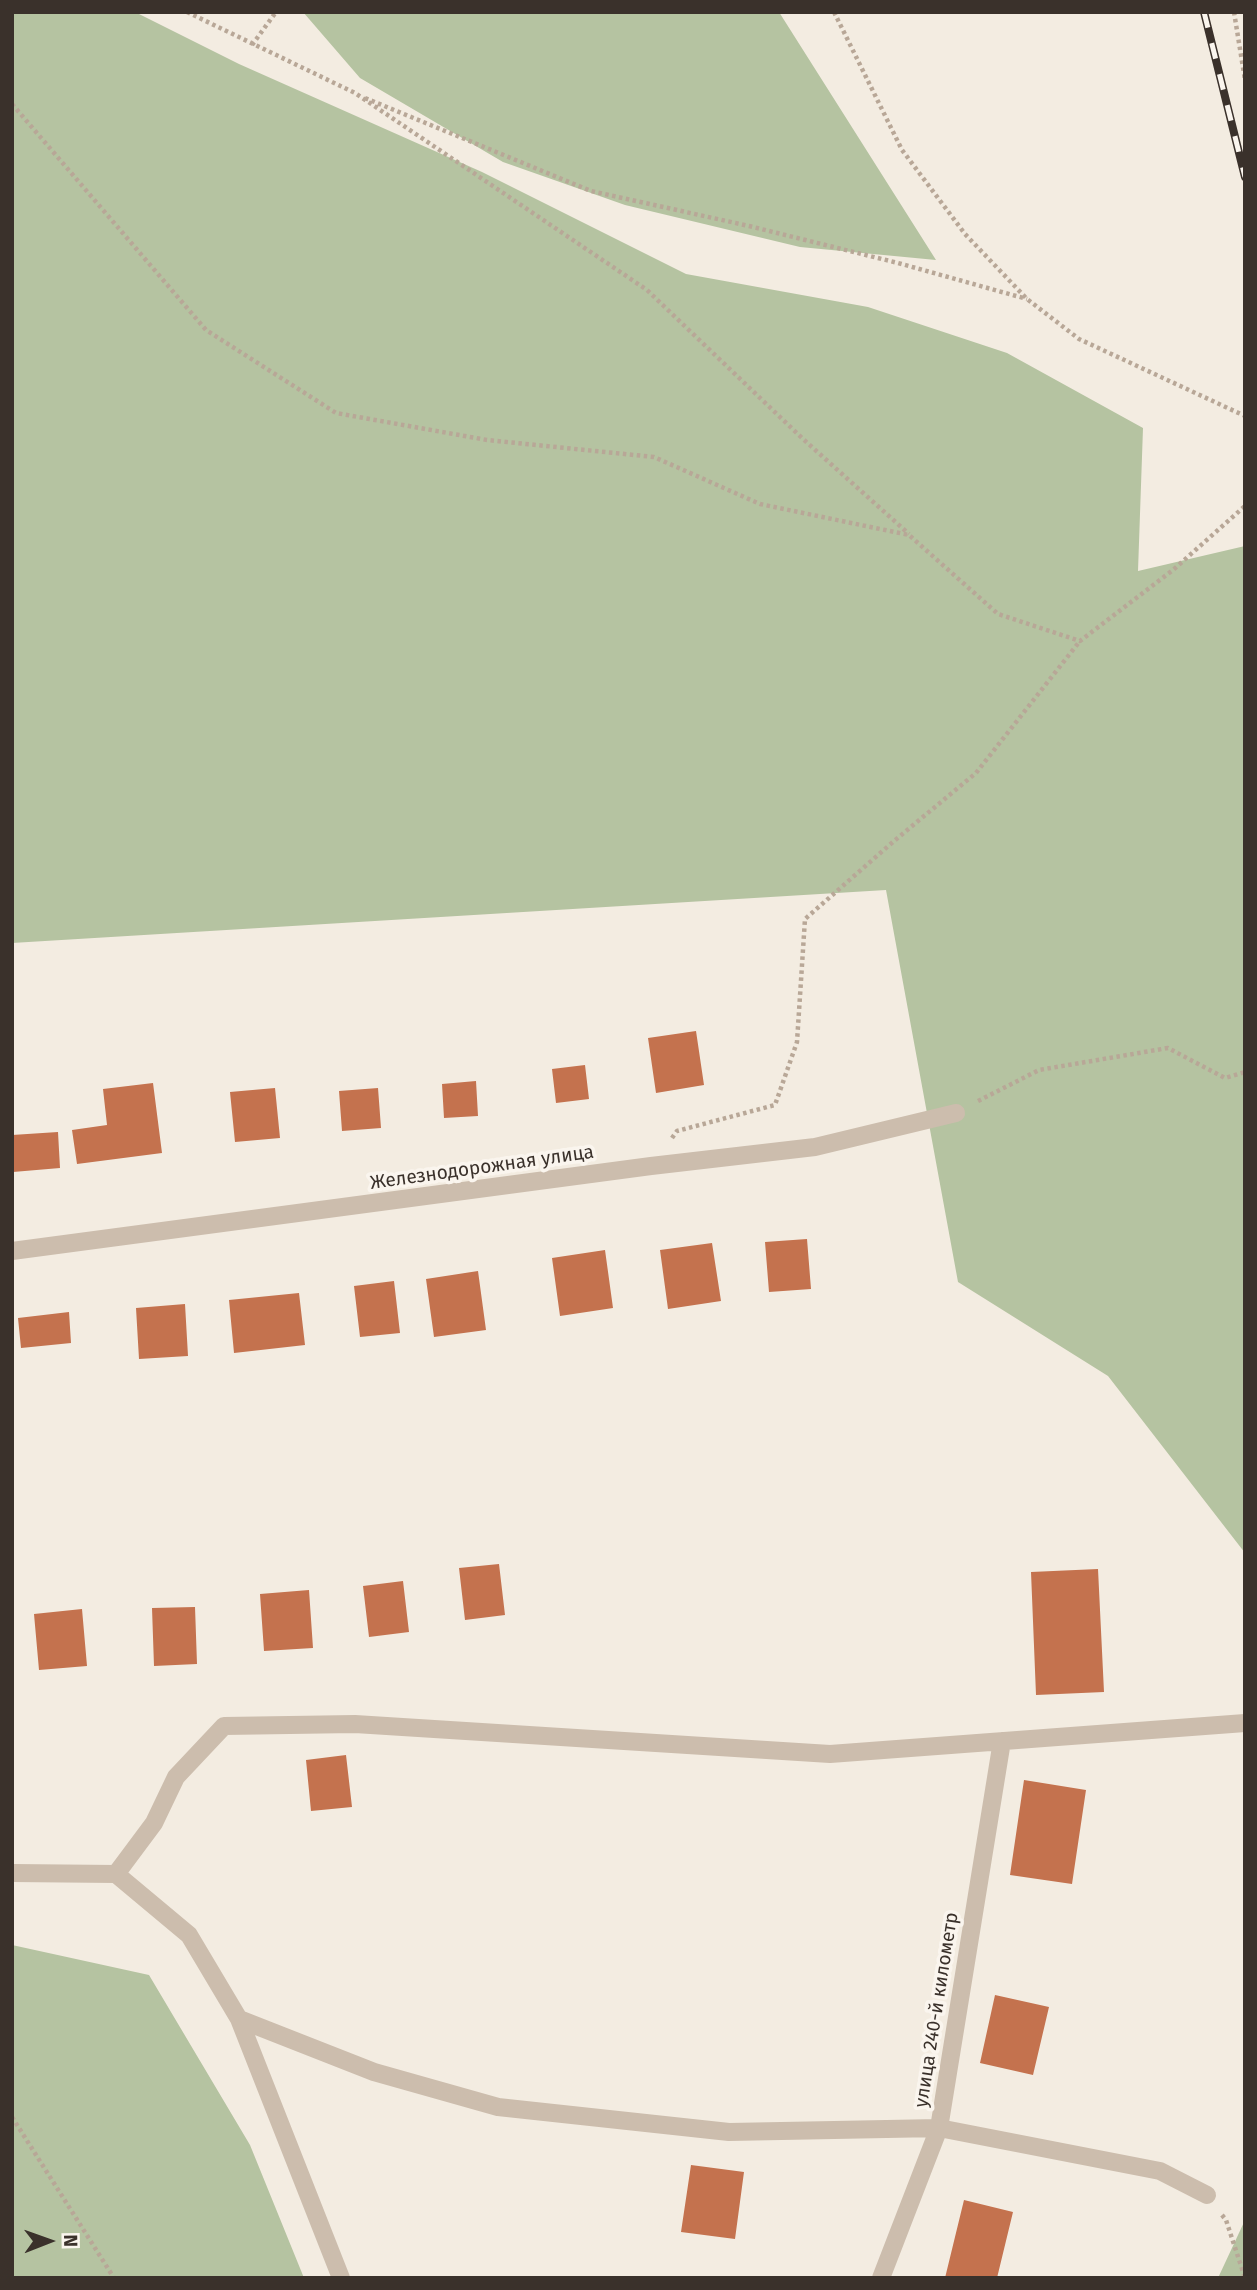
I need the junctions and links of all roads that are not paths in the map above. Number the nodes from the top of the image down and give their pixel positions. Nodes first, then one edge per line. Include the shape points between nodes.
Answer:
1 (956, 1113) road end
2 (12, 1251) edge
3 (1245, 1723) edge
4 (1002, 1741) junction
5 (12, 1873) edge
6 (116, 1874) junction
7 (239, 2019) junction
8 (939, 2128) junction
9 (1207, 2195) road end
10 (341, 2278) edge
11 (881, 2278) edge

1 - 2 street, Железнодорожная улица via 815,1147
3 - 4 street
4 - 6 street via 830,1754 355,1724 224,1726 176,1777 154,1823
4 - 8 street, улица 240-й километр
5 - 6 street
6 - 7 street via 189,1935
7 - 8 street via 374,2072 498,2107 729,2132
7 - 10 street
8 - 9 street via 1160,2171
8 - 11 street, улица 240-й километр

